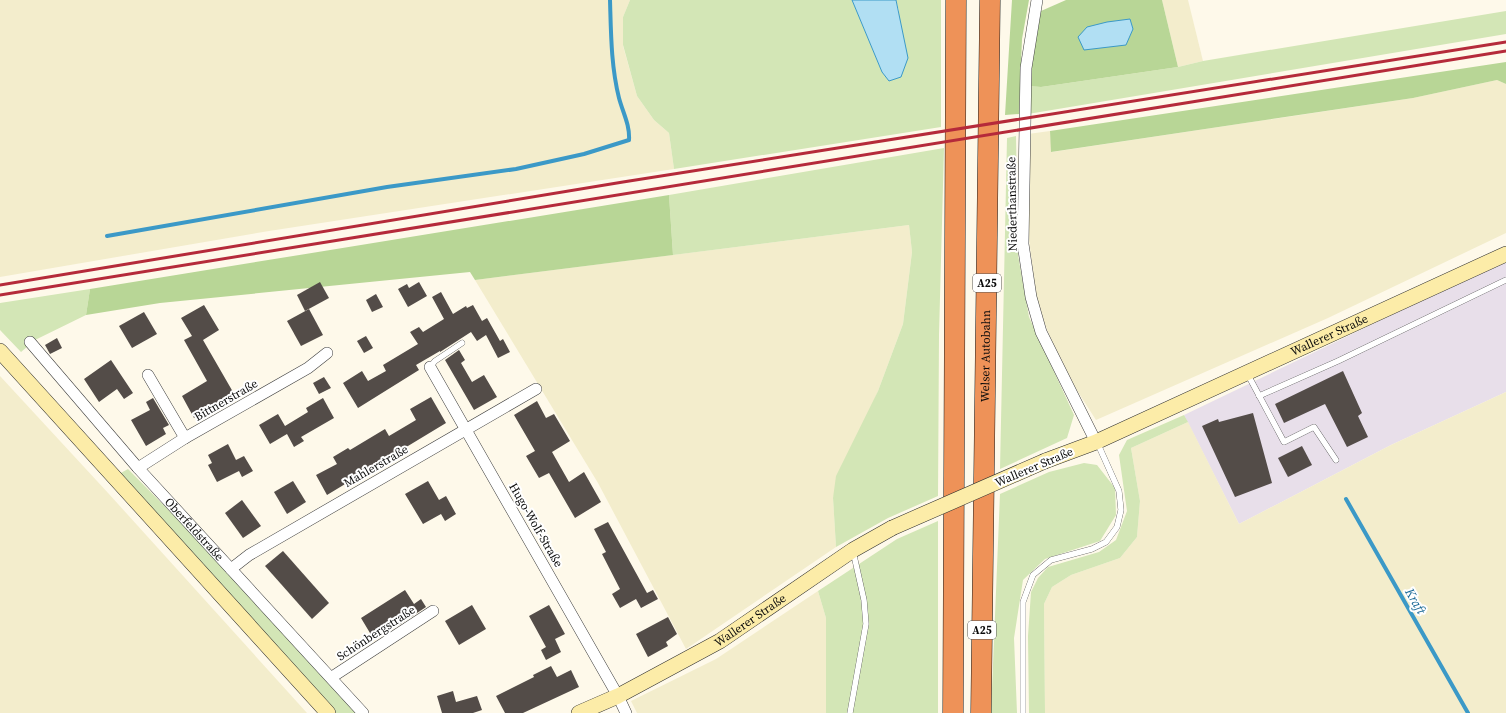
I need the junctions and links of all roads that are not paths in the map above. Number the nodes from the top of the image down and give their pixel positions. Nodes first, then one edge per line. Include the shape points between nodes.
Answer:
1 (956, 0) edge
2 (1037, 0) edge
3 (991, 6) edge
4 (1506, 254) edge
5 (1506, 280) edge
6 (30, 342) dead end
7 (462, 343) dead end
8 (0, 351) edge
9 (327, 353) dead end
10 (430, 367) joint
11 (1247, 373) junction
12 (148, 375) dead end
13 (536, 389) dead end
14 (1259, 396) junction
15 (467, 428) junction
16 (185, 438) junction
17 (1096, 442) junction
18 (1336, 460) dead end
19 (138, 468) junction
20 (853, 550) junction
21 (230, 568) junction
22 (433, 612) dead end
23 (332, 677) junction
24 (618, 696) junction
25 (328, 713) edge
26 (364, 713) edge
27 (579, 713) edge
28 (626, 713) edge
29 (850, 713) edge
30 (953, 713) edge
31 (981, 713) edge
32 (1023, 713) edge

1 - 30 highway, A25
2 - 17 street, Niederthanstraße via 1026,68 1024,252 1030,297 1041,332
3 - 31 highway, Welser Autobahn / A25
4 - 11 street, Wallerer Straße
5 - 14 lane
6 - 19 street, Oberfeldstraße
7 - 10 lane
8 - 25 street, Oberfeldstraße
9 - 16 street, Bittnerstraße via 308,368
10 - 15 street, Hugo-Wolf-Straße
11 - 14 lane
11 - 17 street, Wallerer Straße
12 - 16 street
13 - 15 street, Mahlerstraße
14 - 18 lane via 1284,442 1314,427
15 - 21 street, Mahlerstraße
15 - 24 street, Hugo-Wolf-Straße
16 - 19 street, Bittnerstraße
17 - 20 street, Wallerer Straße, bridge via 1045,461 892,528
17 - 32 lane via 1119,491 1121,510 1117,527 1106,542 1092,549 1051,560 1033,575 1022,602
19 - 21 street, Oberfeldstraße
20 - 24 street, Wallerer Straße via 720,641
20 - 29 lane via 864,600 866,624
21 - 23 street, Oberfeldstraße
22 - 23 street, Schönbergstraße
23 - 26 street, Oberfeldstraße
24 - 27 street, Wallerer Straße
24 - 28 street, Hugo-Wolf-Straße

